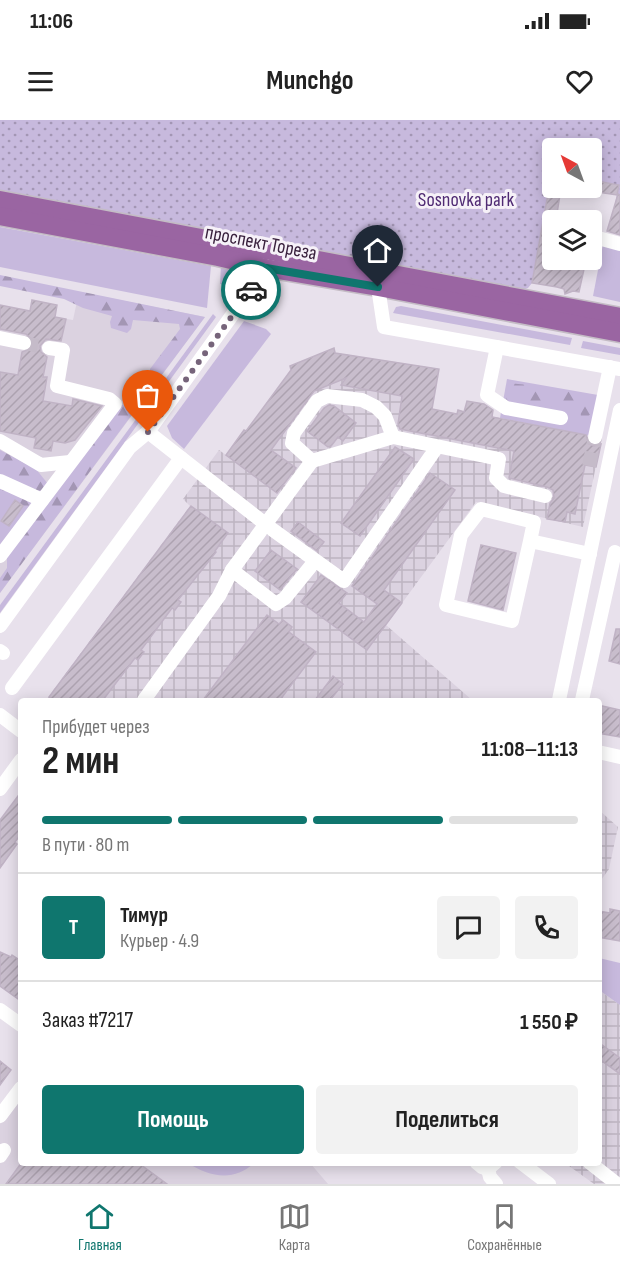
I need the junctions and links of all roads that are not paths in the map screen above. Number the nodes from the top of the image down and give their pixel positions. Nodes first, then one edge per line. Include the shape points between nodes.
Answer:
1 (0, 200) edge
2 (0, 216) edge
3 (602, 239) edge
4 (620, 244) edge
5 (268, 260) junction
6 (378, 287) junction
7 (620, 317) edge
8 (620, 333) edge
9 (0, 338) edge
10 (24, 343) tunnel mouth
11 (497, 347) junction
12 (49, 348) dead end
13 (615, 368) edge
14 (620, 410) edge
15 (561, 418) dead end
16 (148, 432) junction
17 (393, 437) junction
18 (595, 437) tunnel mouth
19 (0, 441) edge
20 (437, 447) junction
21 (181, 458) junction
22 (312, 461) junction
23 (70, 462) junction
24 (0, 481) edge
25 (544, 496) dead end
26 (42, 500) junction
27 (265, 524) junction
28 (530, 541) junction
29 (591, 550) junction
30 (617, 553) edge
31 (0, 556) edge
32 (315, 561) junction
33 (232, 570) junction
34 (614, 583) edge
35 (0, 626) edge
36 (12, 688) dead end
37 (145, 698) edge
38 (560, 698) edge
39 (583, 698) edge
40 (0, 715) edge
41 (18, 729) edge
42 (602, 753) edge
43 (620, 757) edge
44 (18, 764) edge
45 (0, 789) edge
46 (0, 1010) edge
47 (18, 1023) edge
48 (18, 1092) edge
49 (0, 1116) edge
50 (487, 1166) edge
51 (525, 1166) edge
52 (594, 1166) edge
53 (496, 1184) edge
54 (549, 1184) edge
55 (617, 1184) edge

1 - 5 main road, проспект Тореза
2 - 5 main road, проспект Тореза via 218,257
3 - 4 street
5 - 6 main road, проспект Тореза
5 - 7 main road, проспект Тореза
5 - 16 street
6 - 8 main road, проспект Тореза
6 - 11 street via 384,327
9 - 10 street
11 - 13 street
11 - 15 street via 488,395 506,408
12 - 23 street via 63,350 57,386 115,404
13 - 18 street
14 - 29 street
16 - 21 street
16 - 35 street via 130,447
17 - 20 street
17 - 22 street
17 - 22 street via 385,416 376,407 362,400 327,396 317,401 294,433 292,443
19 - 23 street via 41,465
20 - 25 street via 499,459 496,478 504,486
20 - 32 street via 344,581
21 - 27 street
21 - 36 street
22 - 27 street
23 - 26 street
24 - 26 street
26 - 31 street
27 - 32 street
27 - 33 street
28 - 28 street via 512,621 446,605 461,535 481,509 534,522
28 - 29 street
29 - 30 street
29 - 38 street
30 - 34 street
32 - 33 street via 276,604
33 - 37 street via 219,596
34 - 39 street
40 - 41 street
42 - 43 street
44 - 45 street
46 - 47 street
48 - 49 street
50 - 53 street
51 - 54 street
52 - 55 street

